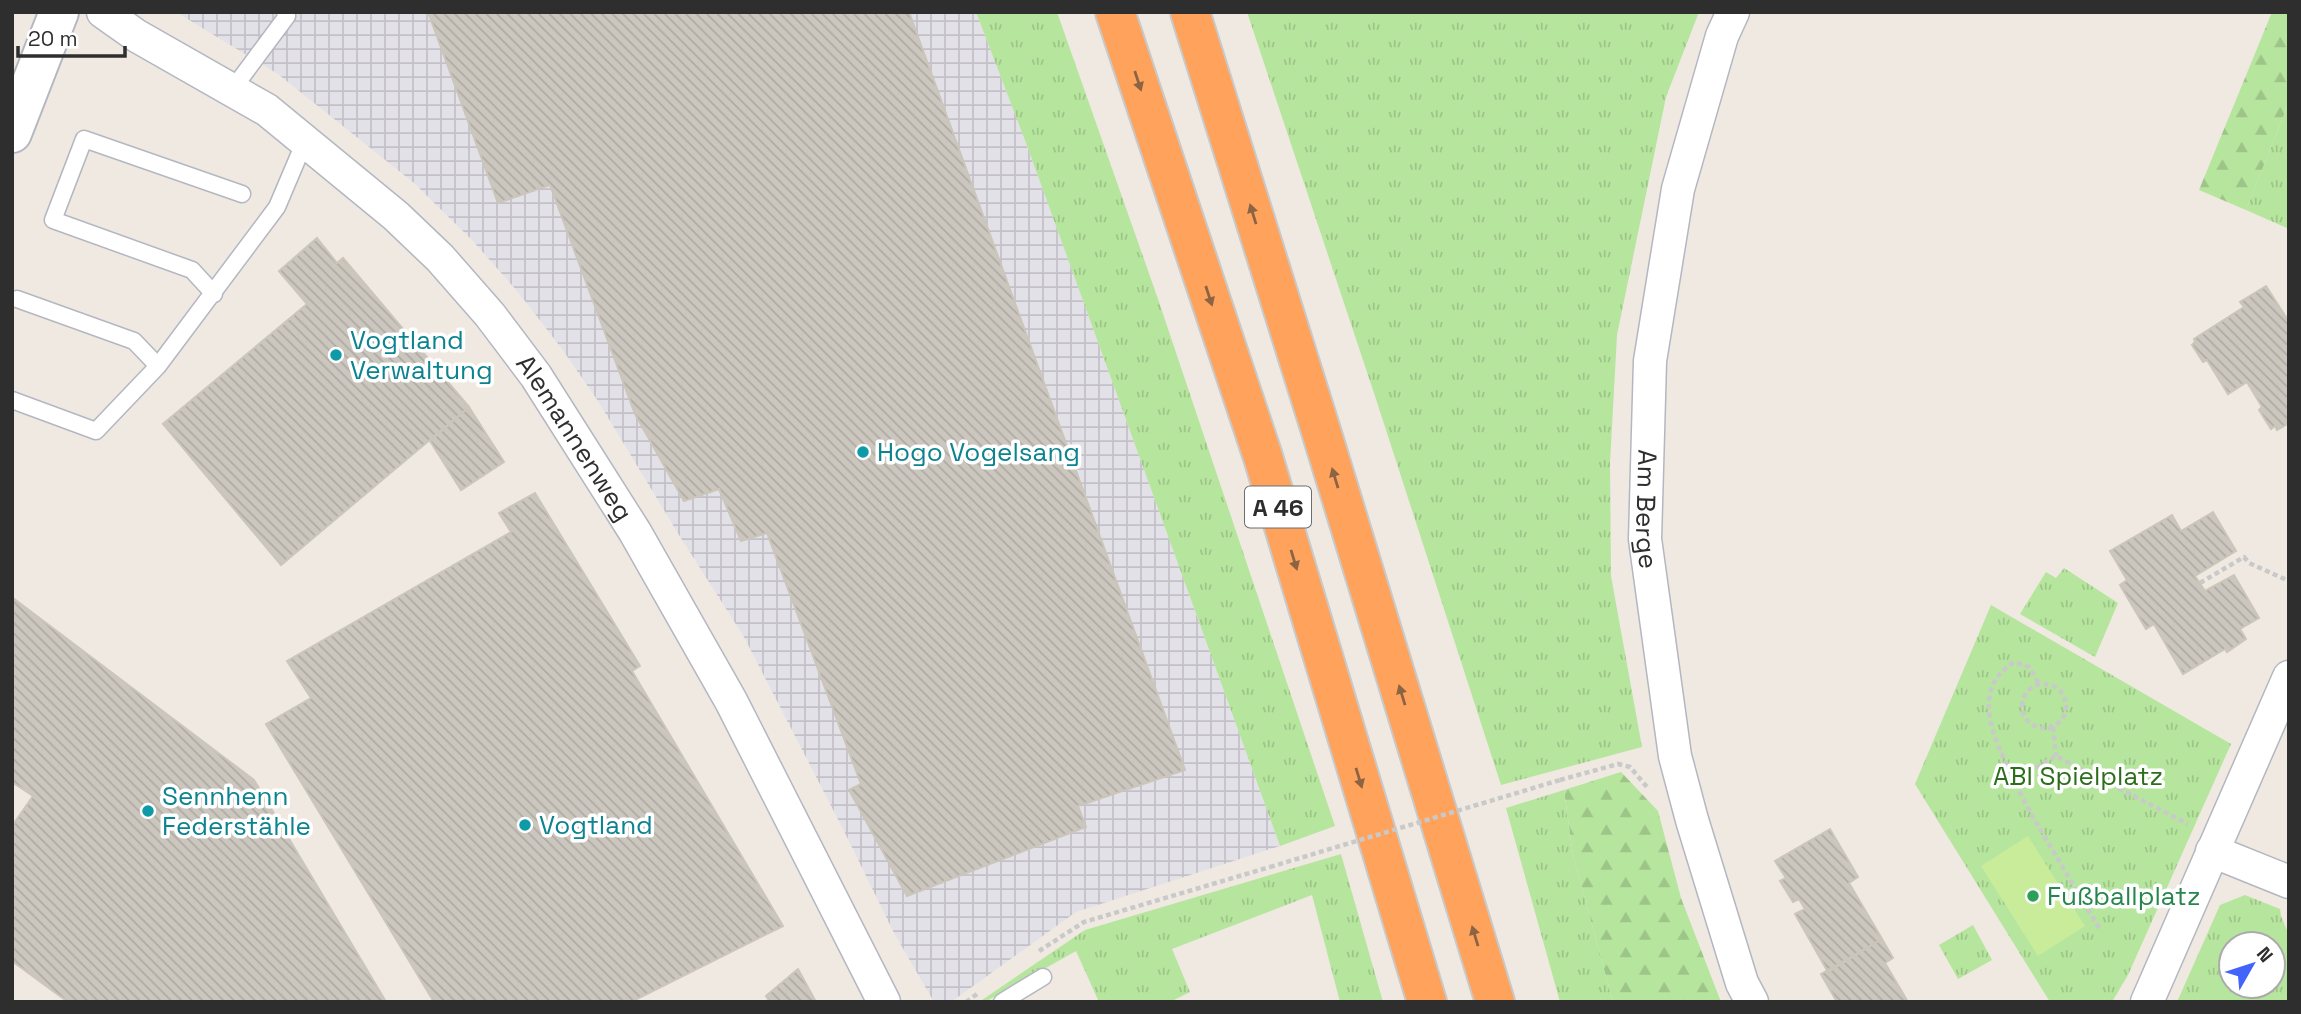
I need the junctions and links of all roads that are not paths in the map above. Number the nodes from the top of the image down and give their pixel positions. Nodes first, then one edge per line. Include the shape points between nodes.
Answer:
1 (59, 12) edge
2 (103, 12) edge
3 (1115, 12) edge
4 (1733, 12) edge
5 (288, 14) edge
6 (1192, 16) edge
7 (232, 90) junction
8 (12, 133) edge
9 (305, 141) junction
10 (242, 194) dead end
11 (214, 294) junction
12 (17, 299) dead end
13 (158, 366) junction
14 (12, 400) edge
15 (2289, 677) edge
16 (2215, 845) junction
17 (2289, 882) edge
18 (1043, 978) dead end
19 (884, 1002) edge
20 (1002, 1002) edge
21 (1427, 1002) edge
22 (1495, 1002) edge
23 (1752, 1002) edge
24 (2147, 1002) edge

1 - 8 main road
2 - 7 street, Alemannenweg
3 -> 21 highway, A 46 via 1263,457
4 - 23 street, Am Berge via 1678,189 1650,361 1645,539 1675,756 1734,958
5 - 7 lane
22 -> 6 highway, A 46
7 - 9 street, Alemannenweg via 267,110
9 - 11 lane via 277,207
9 - 19 street, Alemannenweg via 440,258 536,376 635,532 731,701
10 - 11 lane via 84,139 53,220 192,270
11 - 13 lane
12 - 13 lane via 134,341
13 - 14 lane via 96,431
15 - 16 street
16 - 17 street
16 - 24 street
18 - 20 lane

